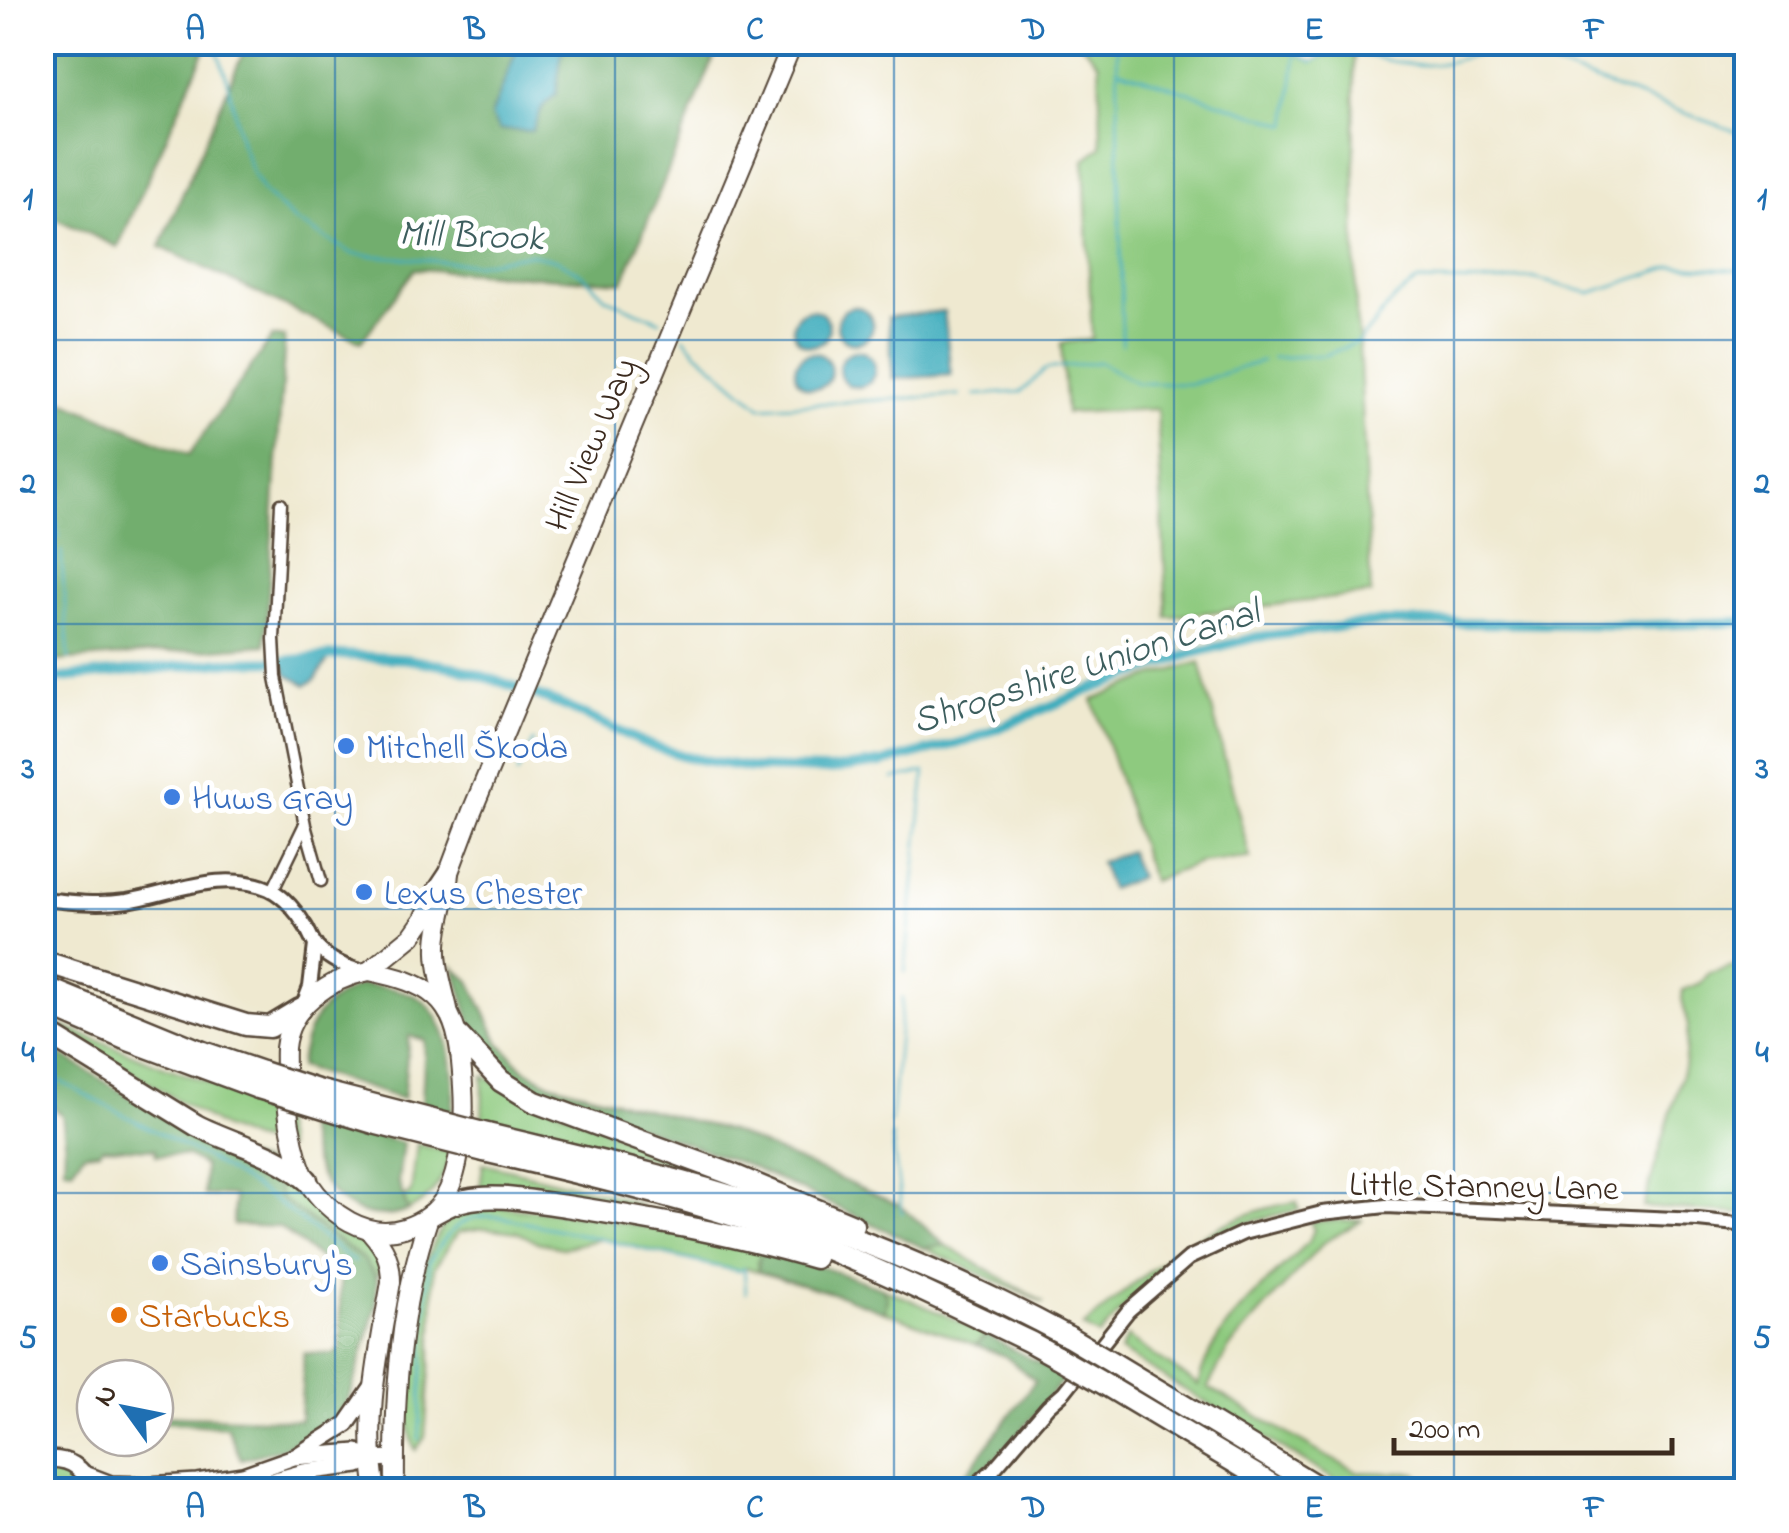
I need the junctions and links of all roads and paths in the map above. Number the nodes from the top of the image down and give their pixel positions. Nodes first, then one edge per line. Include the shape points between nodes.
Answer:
1 (792, 42) edge
2 (281, 504) dead end
3 (304, 825) junction
4 (449, 872) junction
5 (321, 881) dead end
6 (273, 890) junction
7 (42, 900) edge
8 (314, 944) junction
9 (42, 960) edge
10 (366, 971) junction
11 (42, 986) edge
12 (42, 1002) edge
13 (301, 1008) junction
14 (448, 1011) junction
15 (42, 1030) edge
16 (459, 1036) junction
17 (260, 1080) junction
18 (486, 1143) junction
19 (306, 1180) junction
20 (430, 1216) junction
21 (1746, 1225) edge
22 (371, 1232) junction
23 (983, 1293) junction
24 (945, 1301) junction
25 (372, 1388) junction
26 (294, 1457) junction
27 (395, 1458) junction
28 (370, 1459) junction
29 (42, 1460) edge
30 (85, 1474) junction
31 (92, 1490) edge
32 (240, 1490) edge
33 (376, 1490) edge
34 (395, 1490) edge
35 (970, 1490) edge
36 (1281, 1490) edge
37 (1323, 1490) edge

1 - 4 main road, Hill View Way
2 - 3 street via 276,677
3 - 5 street
3 - 6 street
4 - 10 main road, Hill View Way via 412,936
4 - 14 main road, Hill View Way via 437,946
6 - 7 street via 238,879 124,901
6 - 8 street via 301,918
8 - 10 street via 344,967
8 - 13 street
9 - 13 highway via 246,1025 270,1027
10 - 13 main road via 326,987
10 - 14 main road via 422,987
11 - 17 highway
12 - 17 highway via 123,1038
13 - 19 main road via 285,1045 286,1088
14 - 16 main road
15 - 19 highway via 196,1125 280,1160
16 - 20 main road via 459,1153 445,1197
16 - 23 highway via 500,1081 535,1102 796,1201
17 - 18 highway, bridge via 317,1090
18 - 23 highway via 628,1167 759,1205
18 - 24 highway via 753,1222
19 - 22 main road via 338,1215
20 - 22 main road via 394,1231
20 - 24 highway via 456,1202 502,1198 659,1220 751,1239
20 - 27 main road via 405,1314
21 - 35 street, Little Stanney Lane via 1386,1206 1242,1233 1188,1258 1128,1312 1064,1392
22 - 25 main road via 391,1264
23 - 37 highway, bridge via 1069,1337
24 - 36 highway, bridge via 1057,1356
25 - 26 main road via 347,1424
25 - 28 main road
26 - 28 main road via 358,1452
26 - 30 main road via 197,1482 110,1484
27 - 28 main road
27 - 34 main road
28 - 32 main road
28 - 33 main road
29 - 30 main road via 64,1460
30 - 31 main road

